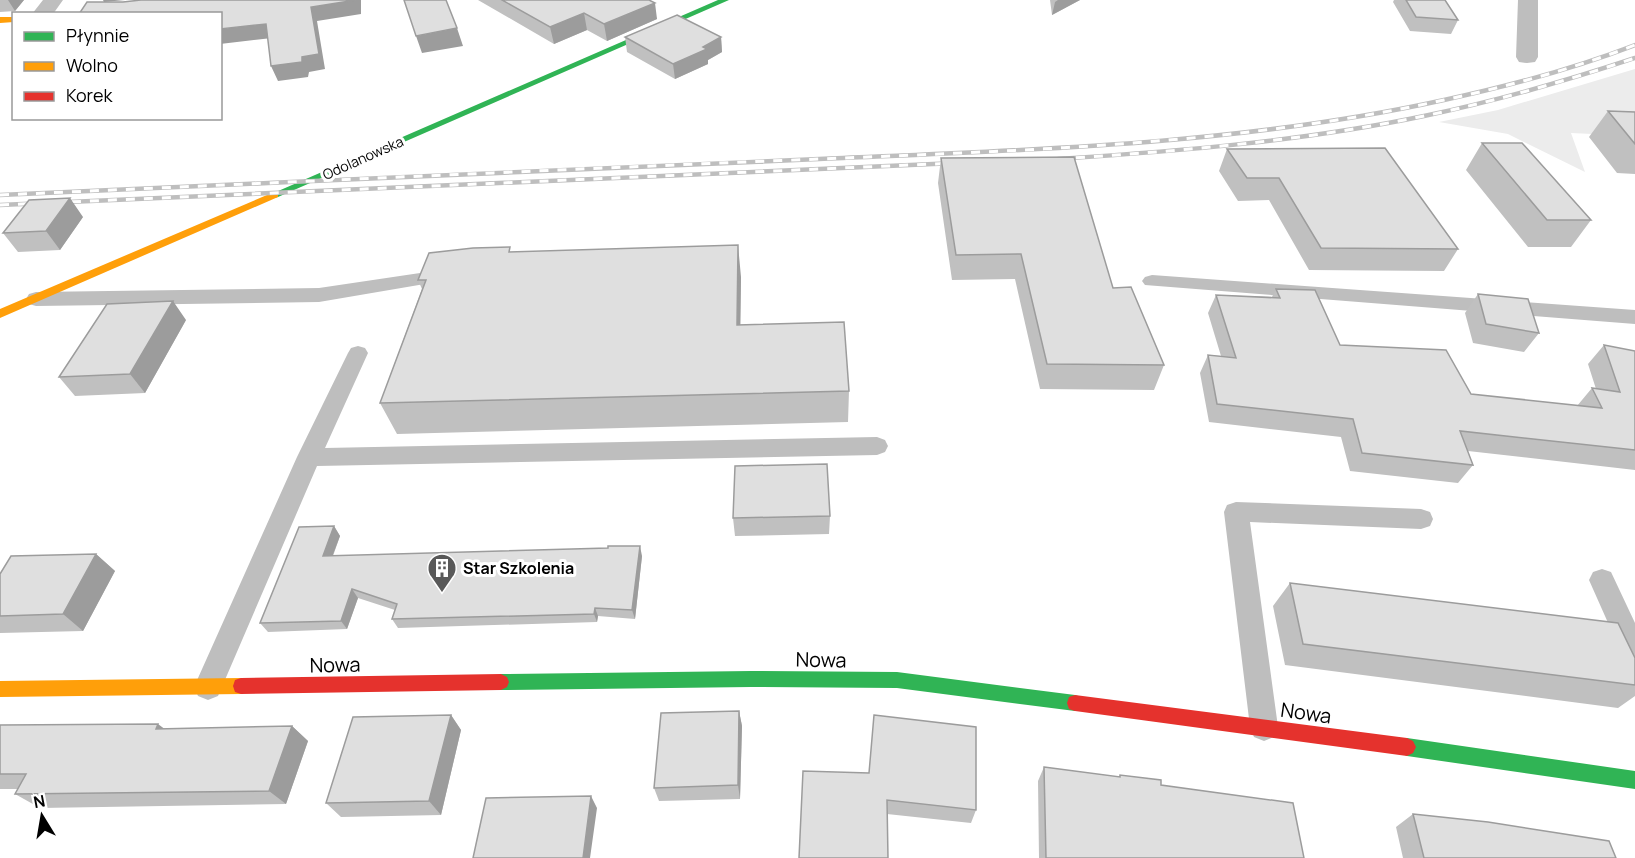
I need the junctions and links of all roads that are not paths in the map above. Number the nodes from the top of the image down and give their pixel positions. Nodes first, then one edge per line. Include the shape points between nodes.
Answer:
1 (53, 0) edge
2 (196, 0) edge
3 (725, 0) edge
4 (1528, 0) edge
5 (44, 12) edge
6 (92, 12) edge
7 (1527, 57) dead end
8 (469, 272) edge
9 (1152, 281) dead end
10 (36, 299) junction
11 (0, 314) edge
12 (1635, 316) edge
13 (358, 353) dead end
14 (877, 446) dead end
15 (309, 457) junction
16 (1421, 519) dead end
17 (1602, 580) dead end
18 (1635, 652) edge
19 (208, 687) junction
20 (0, 689) edge
21 (1264, 727) junction
22 (1635, 780) edge

1 - 5 street
2 - 6 street
3 - 10 street, Odolanowska
4 - 7 street
8 - 10 lane via 319,295
9 - 12 lane
10 - 11 street, Odolanowska
13 - 15 lane
14 - 15 lane
15 - 19 lane
16 - 21 lane via 1236,512
17 - 18 lane
19 - 20 street, Nowa
19 - 21 street, Nowa via 897,680
21 - 22 street, Nowa

